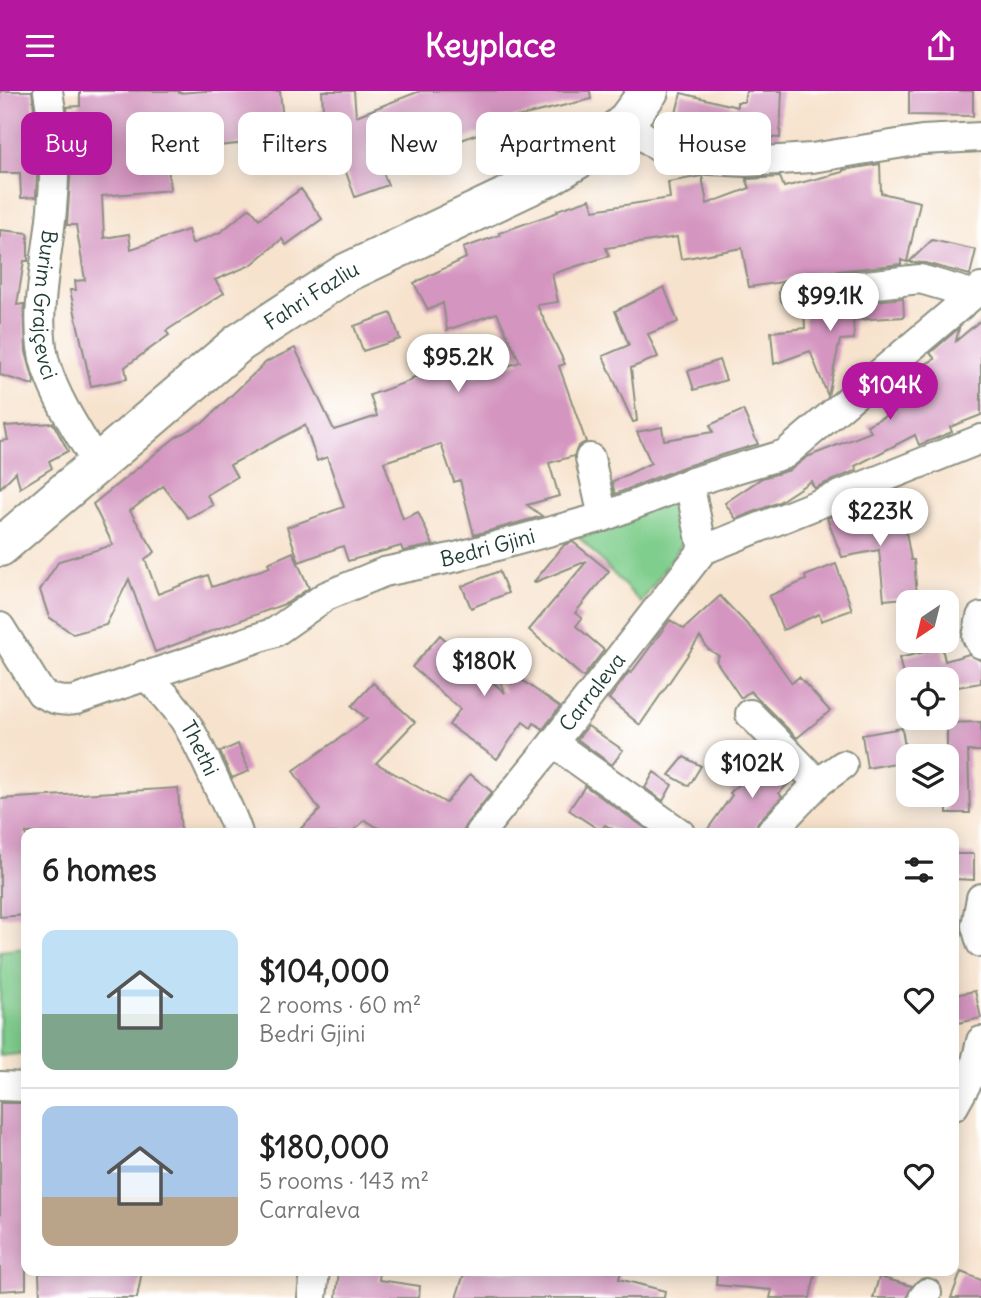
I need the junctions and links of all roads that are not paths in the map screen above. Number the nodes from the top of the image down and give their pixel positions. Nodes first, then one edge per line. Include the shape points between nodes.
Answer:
1 (48, 91) edge
2 (649, 91) edge
3 (633, 112) edge
4 (640, 134) edge
5 (981, 137) edge
6 (552, 175) edge
7 (977, 291) edge
8 (794, 293) dead end
9 (981, 439) edge
10 (590, 458) dead end
11 (97, 464) junction
12 (689, 483) junction
13 (603, 517) junction
14 (0, 547) edge
15 (703, 549) junction
16 (981, 617) edge
17 (0, 627) edge
18 (981, 644) edge
19 (144, 675) junction
20 (750, 714) dead end
21 (553, 743) junction
22 (843, 765) dead end
23 (818, 783) junction
24 (236, 828) edge
25 (484, 828) edge
26 (673, 828) edge
27 (775, 828) edge
28 (981, 898) edge
29 (981, 943) edge
30 (981, 1041) edge
31 (0, 1086) edge
32 (21, 1087) edge
33 (959, 1097) edge
34 (314, 1276) edge
35 (312, 1298) edge

1 - 11 street, Burim Grajçevci via 56,155 42,341 46,367 61,403
2 - 3 main road, Fahri Fazliu
4 - 5 street via 660,148 691,159 718,161 812,159 922,139
6 - 11 main road, Fahri Fazliu via 336,279 239,343
7 - 8 street, Bedri Gjini via 920,279
7 - 12 street, Bedri Gjini via 785,454
9 - 15 street
10 - 13 street
11 - 14 main road, Fahri Fazliu
12 - 13 street, Bedri Gjini
12 - 15 street
13 - 19 street, Bedri Gjini via 384,572 326,596 275,632
15 - 21 street, Carraleva
16 - 18 street via 977,637
17 - 19 street, Bedri Gjini via 41,693 52,699 76,700
19 - 24 street, Thethi via 171,700 192,731
20 - 23 street
21 - 25 street, Carraleva
21 - 26 street
22 - 23 street
23 - 27 street
28 - 29 street via 976,926
30 - 33 street via 974,1070
31 - 32 street
34 - 35 street

